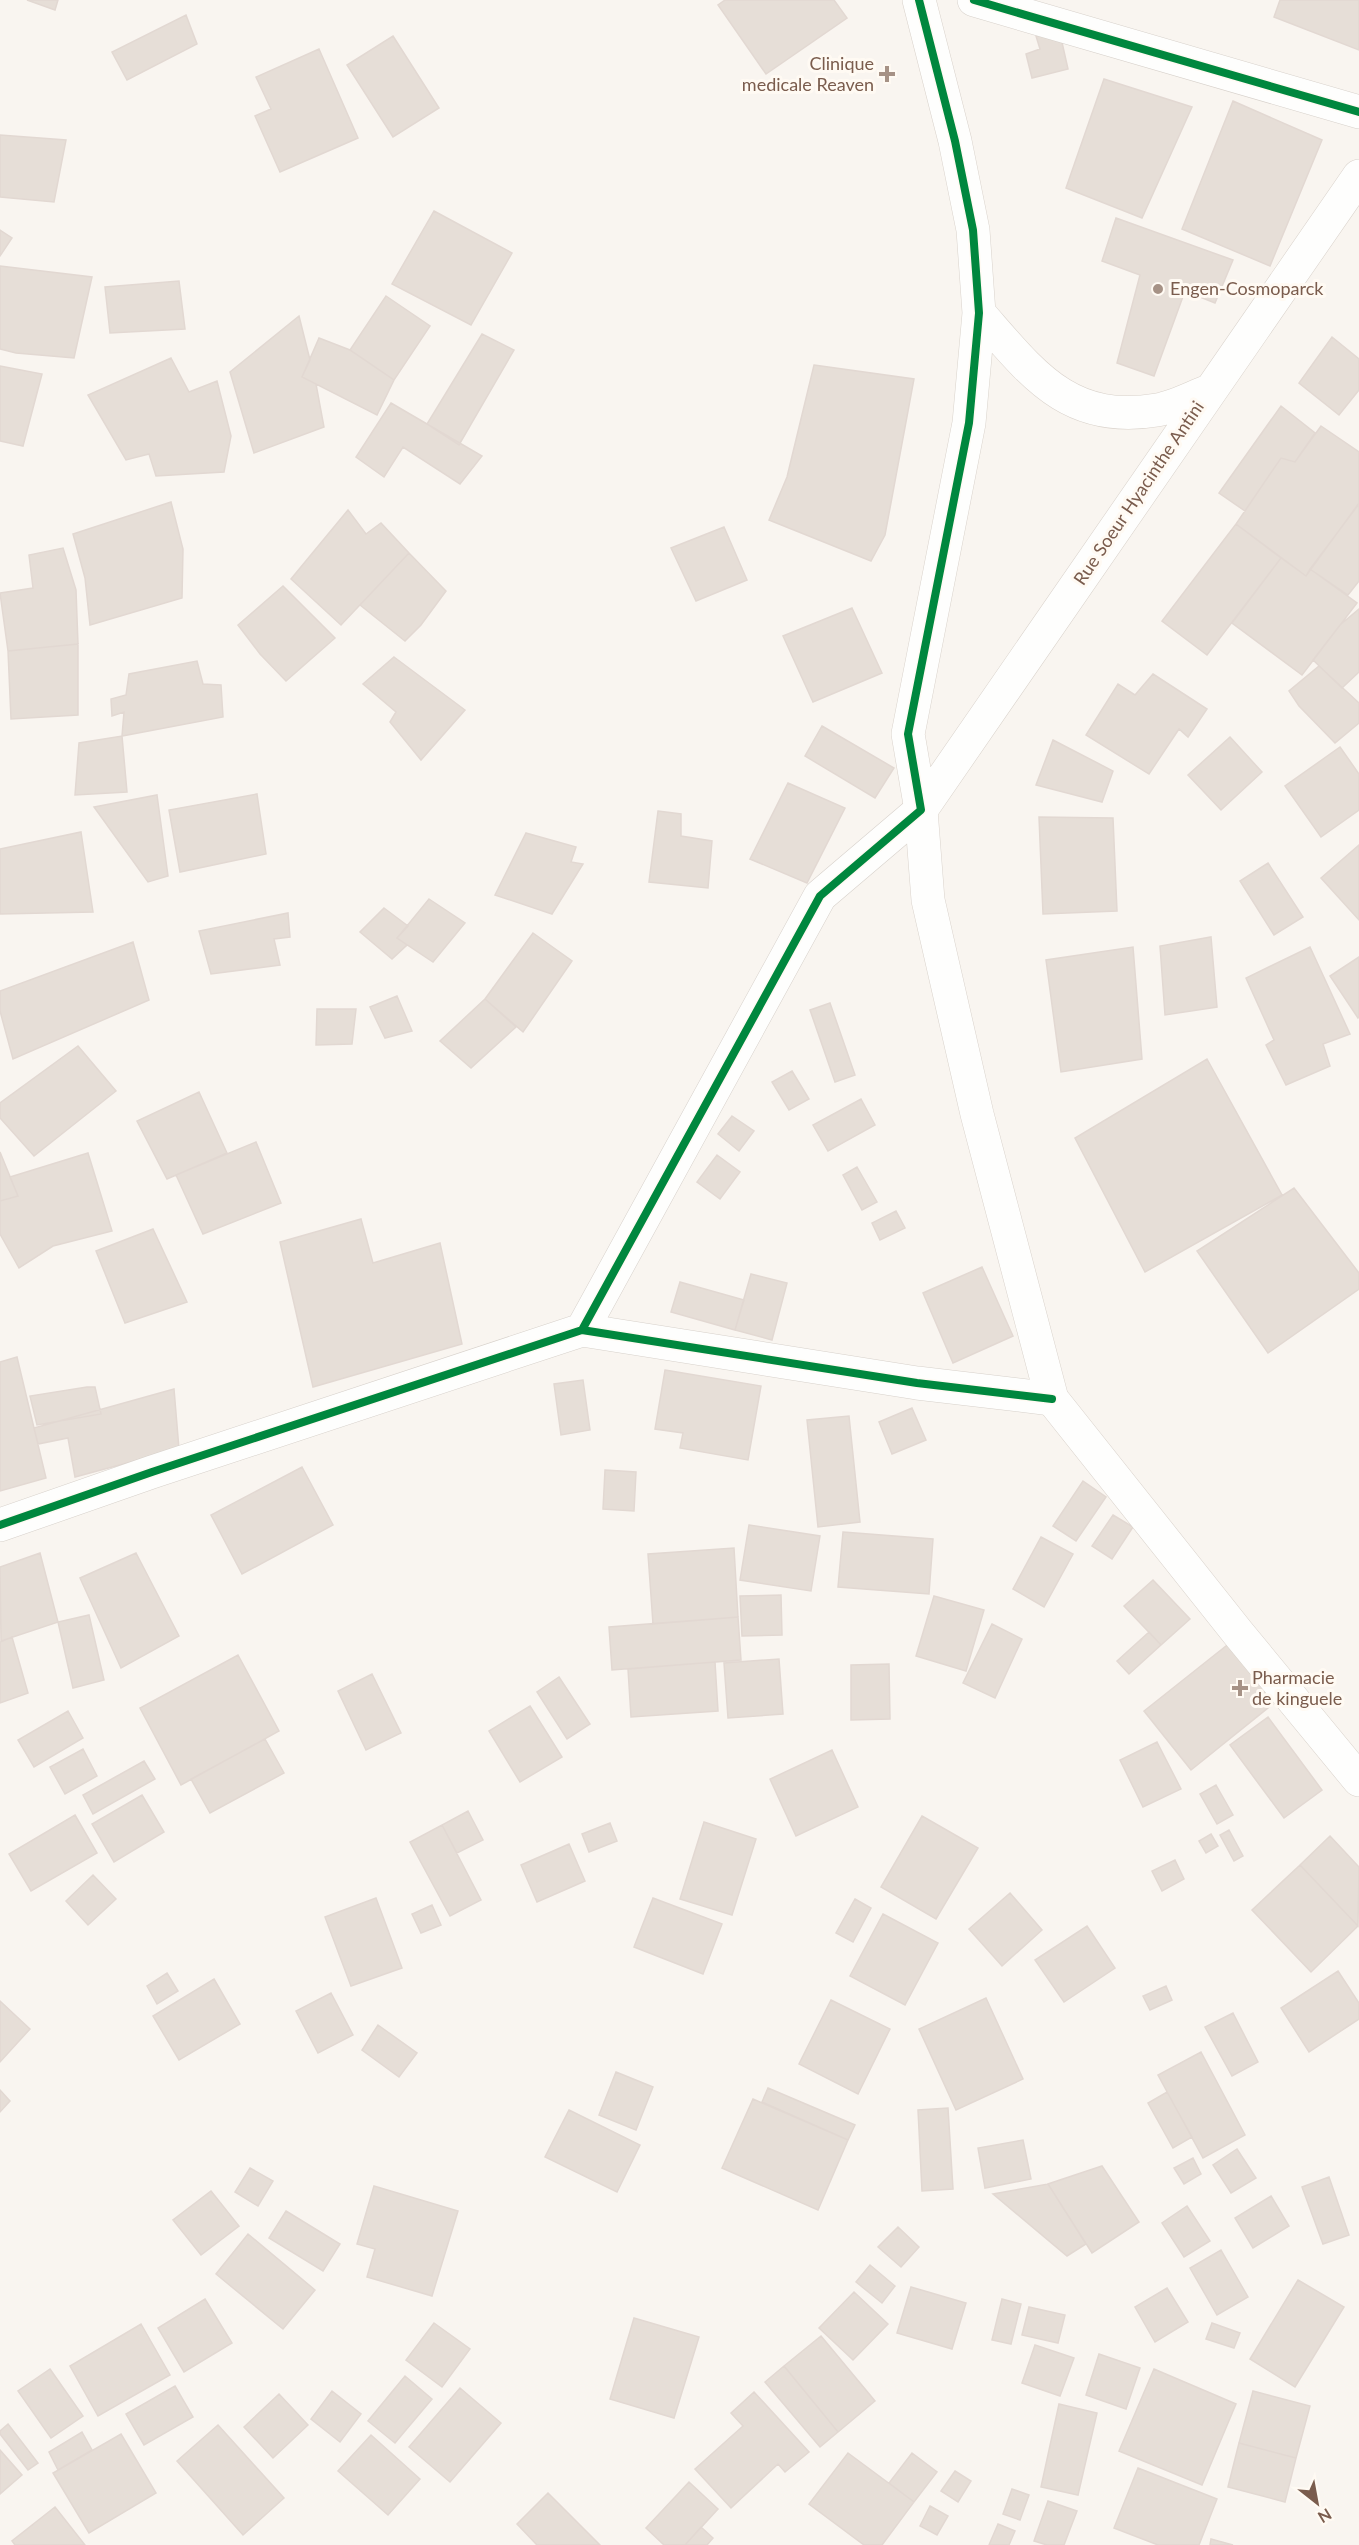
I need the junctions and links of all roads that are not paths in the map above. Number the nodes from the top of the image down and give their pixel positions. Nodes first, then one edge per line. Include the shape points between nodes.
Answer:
1 (919, 0) edge
2 (974, 0) edge
3 (1359, 112) edge
4 (1359, 176) edge
5 (980, 313) junction
6 (1209, 391) junction
7 (921, 810) junction
8 (582, 1330) junction
9 (1052, 1399) junction
10 (0, 1525) edge
11 (1359, 1780) edge

1 - 5 street via 973,230
2 - 3 street
4 - 6 street, Rue Soeur Hyacinthe Antini
5 - 6 street via 1051,389 1093,408 1114,413 1158,410
5 - 7 street via 969,423 908,734
6 - 7 street, Rue Soeur Hyacinthe Antini
7 - 8 street, Rue Soeur Hyacinthe Antini via 820,896
7 - 9 street via 928,900 977,1114
8 - 9 street via 917,1383
8 - 10 street
9 - 11 street

